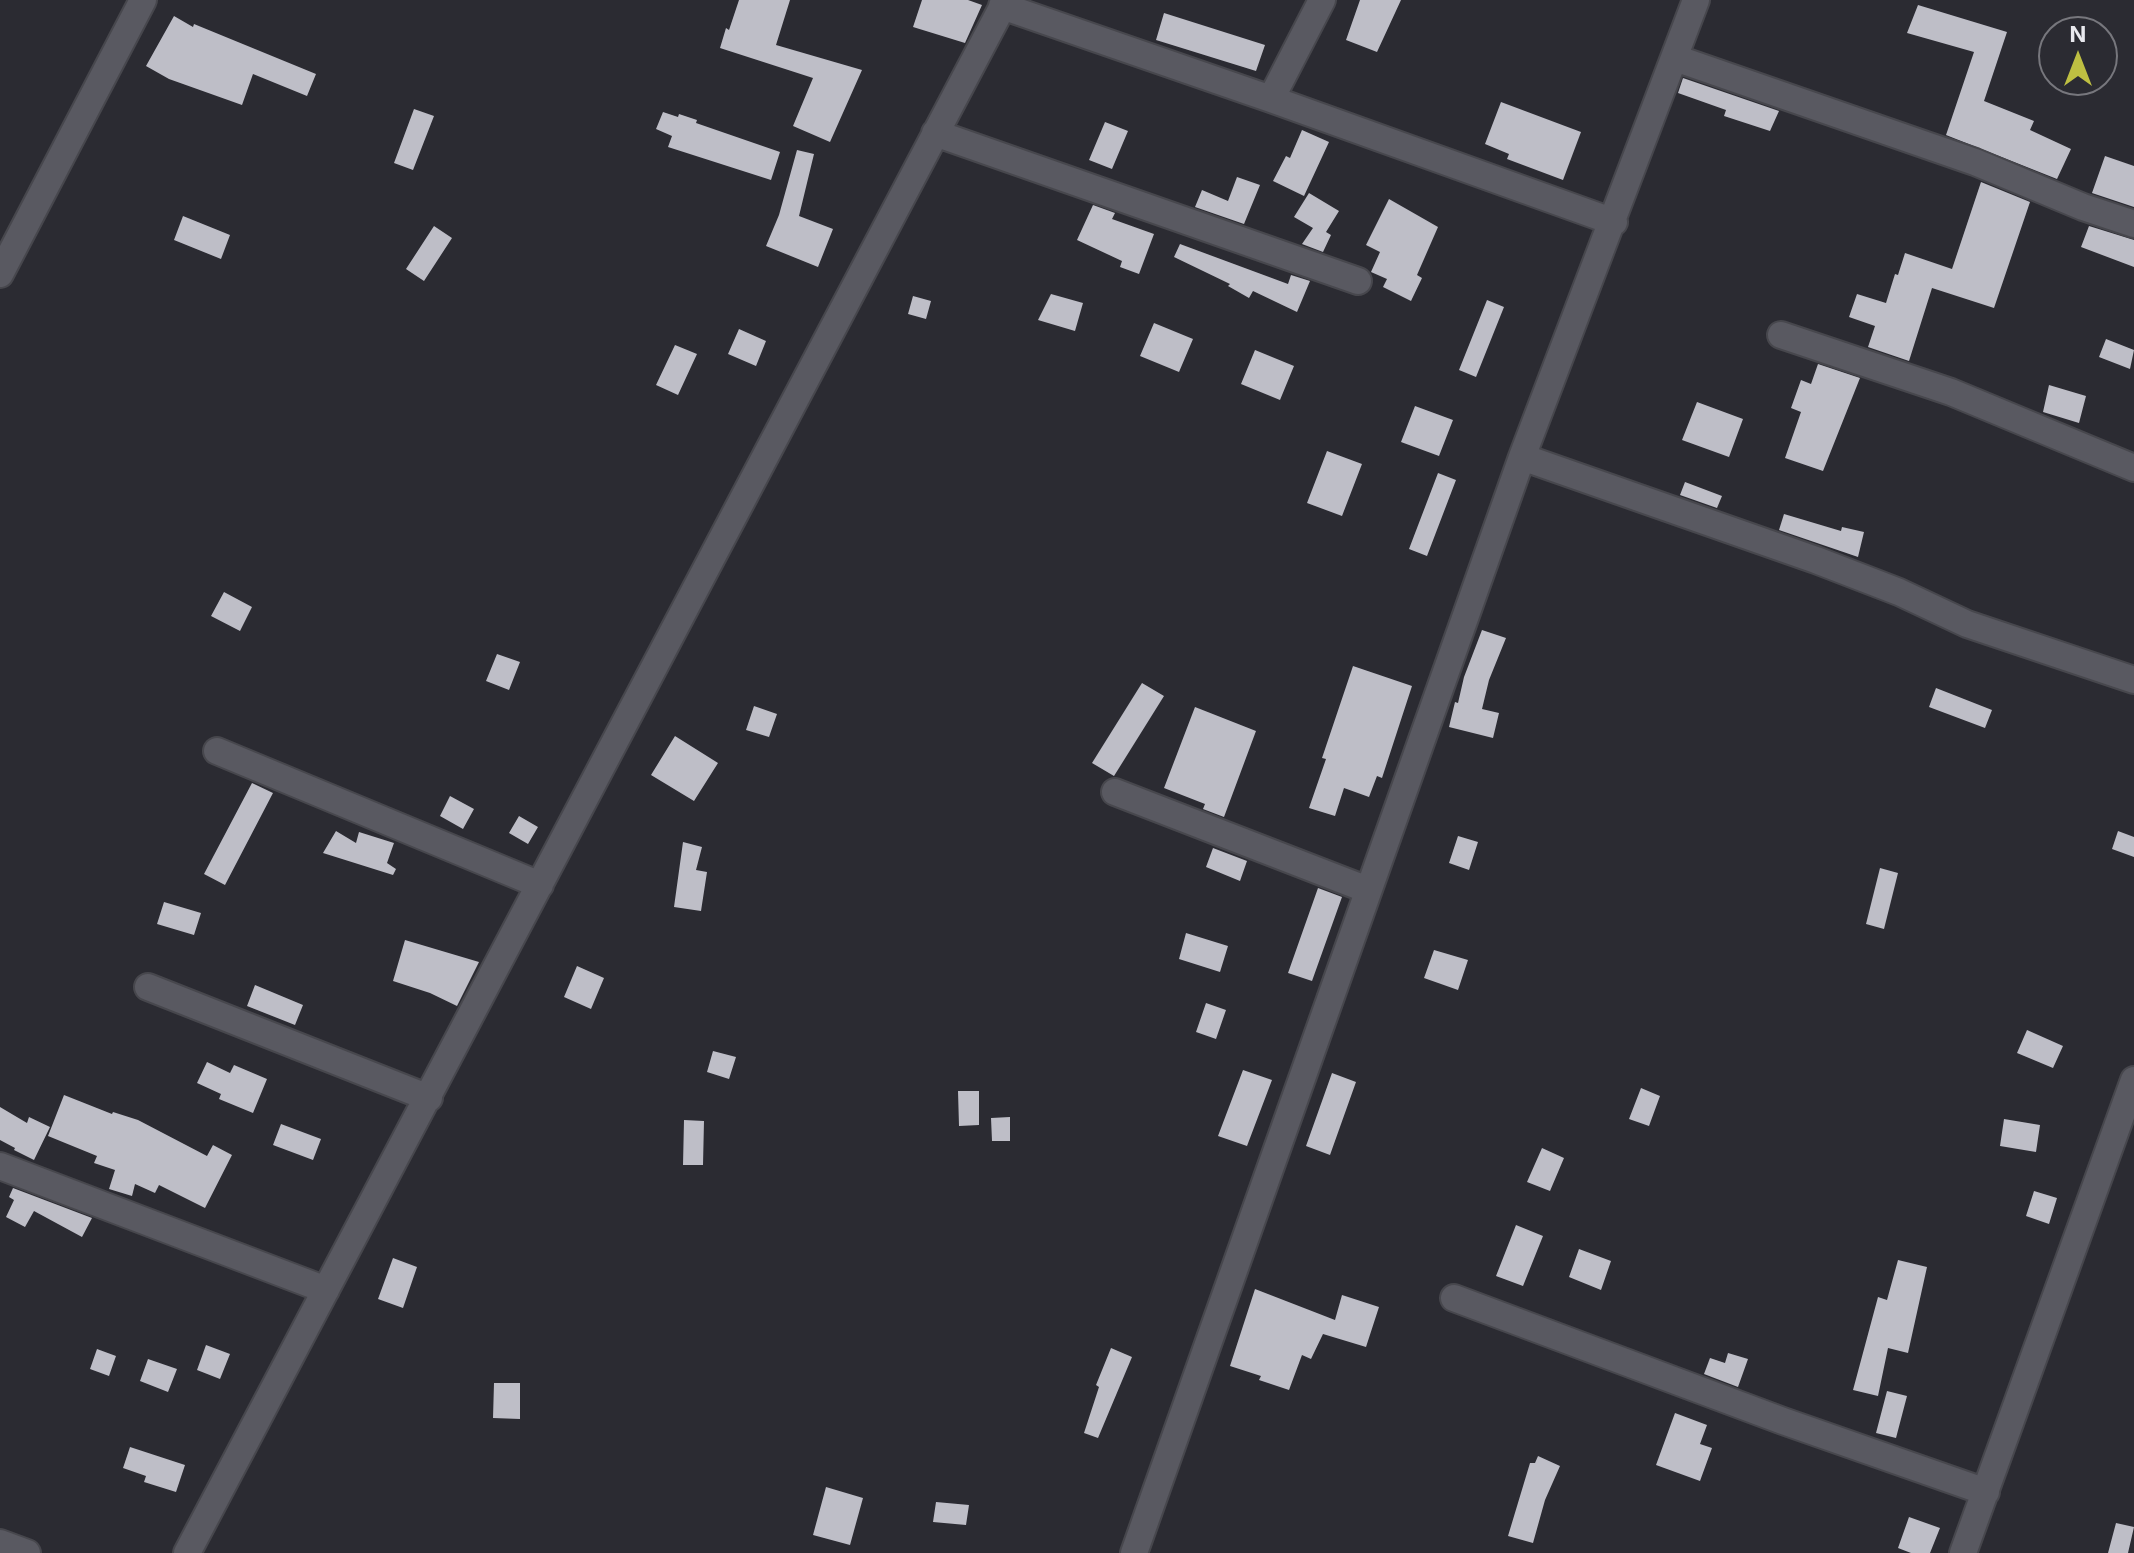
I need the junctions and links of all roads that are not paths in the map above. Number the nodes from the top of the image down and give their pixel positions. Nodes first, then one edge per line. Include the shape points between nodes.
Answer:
1 (143, 0) edge
2 (1322, 0) edge
3 (1696, 0) edge
4 (1004, 3) edge
5 (1675, 58) junction
6 (1271, 99) junction
7 (935, 133) junction
8 (1614, 222) junction
9 (2134, 224) edge
10 (0, 274) edge
11 (1358, 281) dead end
12 (1781, 335) dead end
13 (1522, 457) junction
14 (2134, 468) edge
15 (2134, 680) edge
16 (217, 751) dead end
17 (1115, 792) dead end
18 (540, 885) junction
19 (1368, 890) junction
20 (148, 987) dead end
21 (2134, 1080) edge
22 (429, 1098) junction
23 (0, 1166) edge
24 (326, 1290) junction
25 (1454, 1298) dead end
26 (1986, 1492) junction
27 (0, 1543) edge
28 (27, 1553) edge
29 (187, 1553) edge
30 (1134, 1553) edge
31 (1963, 1553) edge

1 - 10 street
2 - 6 street
3 - 5 street
4 - 6 street
4 - 7 street
5 - 8 street
5 - 9 street via 1975,162
6 - 8 street
7 - 11 street
7 - 18 street
8 - 13 street
12 - 14 street via 1951,392
13 - 15 street via 1816,560 1967,624
13 - 19 street
16 - 18 street
17 - 19 street
18 - 22 street
19 - 30 street
20 - 22 street
21 - 26 street
22 - 24 street
23 - 24 street
24 - 29 street
25 - 26 street
26 - 31 street
27 - 28 street

